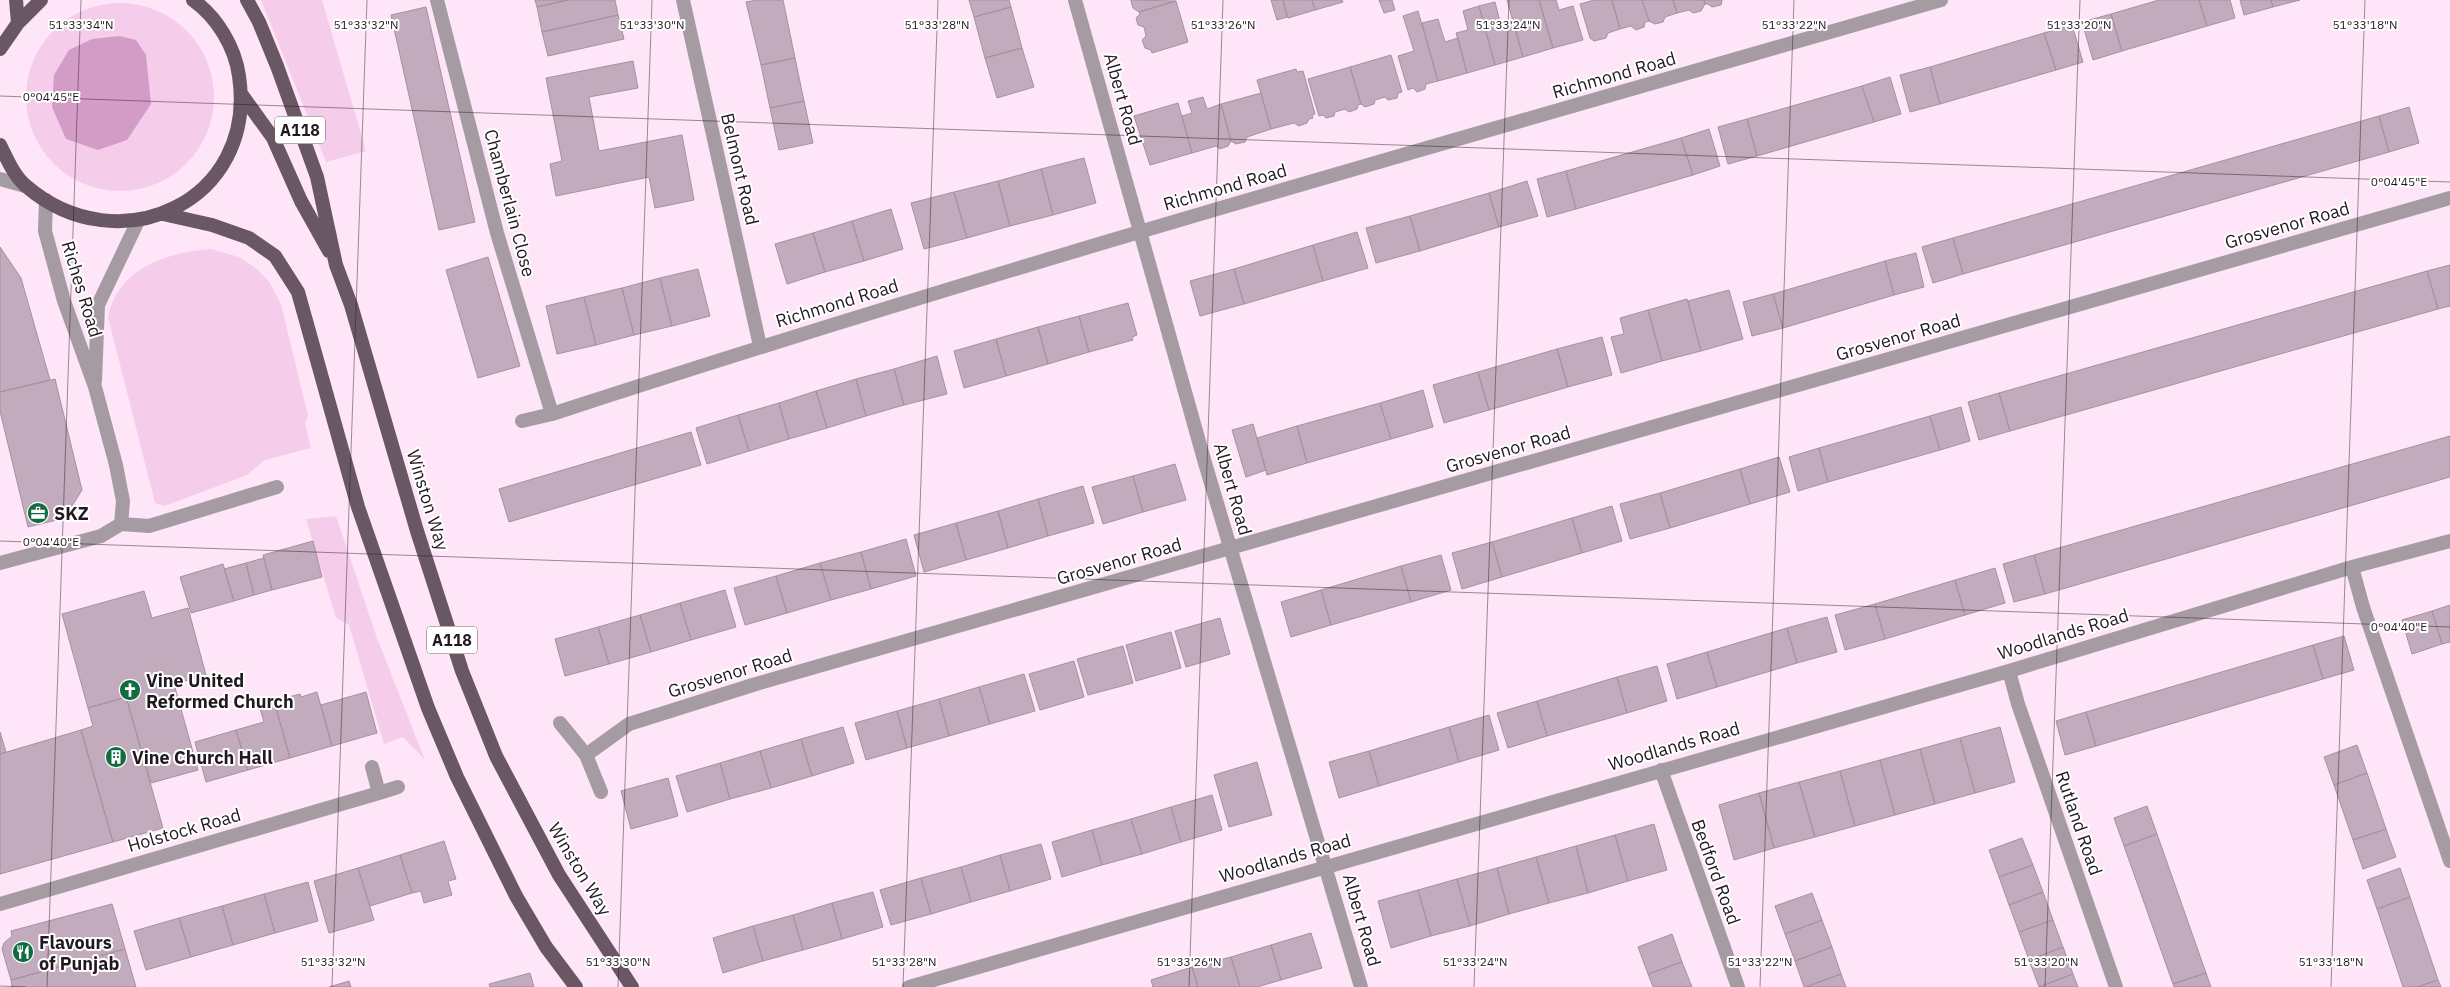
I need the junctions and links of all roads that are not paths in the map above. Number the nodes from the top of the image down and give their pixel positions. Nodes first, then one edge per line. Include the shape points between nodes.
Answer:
1 (16, 0) edge
2 (41, 0) edge
3 (193, 0) edge
4 (247, 0) edge
5 (437, 0) edge
6 (683, 0) edge
7 (1075, 0) edge
8 (1941, 0) edge
9 (18, 23) junction
10 (0, 49) edge
11 (242, 95) junction
12 (0, 145) edge
13 (0, 179) edge
14 (25, 186) junction
15 (2450, 198) edge
16 (46, 200) junction
17 (163, 214) junction
18 (138, 221) junction
19 (1142, 231) junction
20 (336, 265) junction
21 (760, 346) junction
22 (94, 387) junction
23 (552, 414) junction
24 (522, 421) dead end
25 (277, 487) dead end
26 (121, 524) junction
27 (2450, 541) edge
28 (1231, 548) junction
29 (0, 563) edge
30 (2352, 568) junction
31 (2009, 670) junction
32 (560, 723) dead end
33 (586, 755) junction
34 (372, 767) dead end
35 (1661, 770) junction
36 (398, 787) dead end
37 (600, 792) dead end
38 (379, 793) junction
39 (2450, 861) edge
40 (1326, 865) junction
41 (0, 904) edge
42 (576, 987) edge
43 (632, 987) edge
44 (909, 987) edge
45 (1361, 987) edge
46 (1738, 987) edge
47 (2116, 987) edge

1 - 9 main road
2 - 9 main road
3 - 11 main road via 223,32 237,62
4 - 20 main road, Winston Way / A118 via 277,66 317,177
5 - 23 street, Chamberlain Close via 497,233
6 - 21 street, Belmont Road
7 - 19 street, Albert Road
8 - 19 street, Richmond Road
9 - 10 main road
11 - 17 main road via 239,126 229,154 212,180 190,200
11 - 20 main road, A118 via 273,138
12 - 14 main road
13 - 14 street
14 - 16 main road
15 - 28 street, Grosvenor Road
16 - 18 main road via 74,215 106,222
16 - 22 street, Riches Road via 44,231
17 - 18 main road
17 - 42 main road, A118 via 212,225 249,238 275,256 298,292 358,506 428,708 457,778 516,896 546,947
18 - 22 street, Riches Road via 98,305
19 - 21 street, Richmond Road
19 - 28 street, Albert Road
20 - 43 main road, Winston Way / A118 via 462,671 496,756 559,875
21 - 23 street, Richmond Road
22 - 26 street, Riches Road via 116,465 123,501
23 - 24 street, Richmond Road
25 - 26 street via 149,526
26 - 29 street via 101,536
27 - 30 street, Woodlands Road
28 - 33 street, Grosvenor Road via 756,684 629,724
28 - 40 street, Albert Road
30 - 31 street, Woodlands Road
30 - 39 street
31 - 35 street, Woodlands Road
31 - 47 street, Rutland Road
32 - 33 street
33 - 37 street
34 - 38 street
35 - 40 street, Woodlands Road
35 - 46 street, Bedford Road
36 - 38 street, Holstock Road
38 - 41 street, Holstock Road
40 - 44 street, Woodlands Road
40 - 45 street, Albert Road

